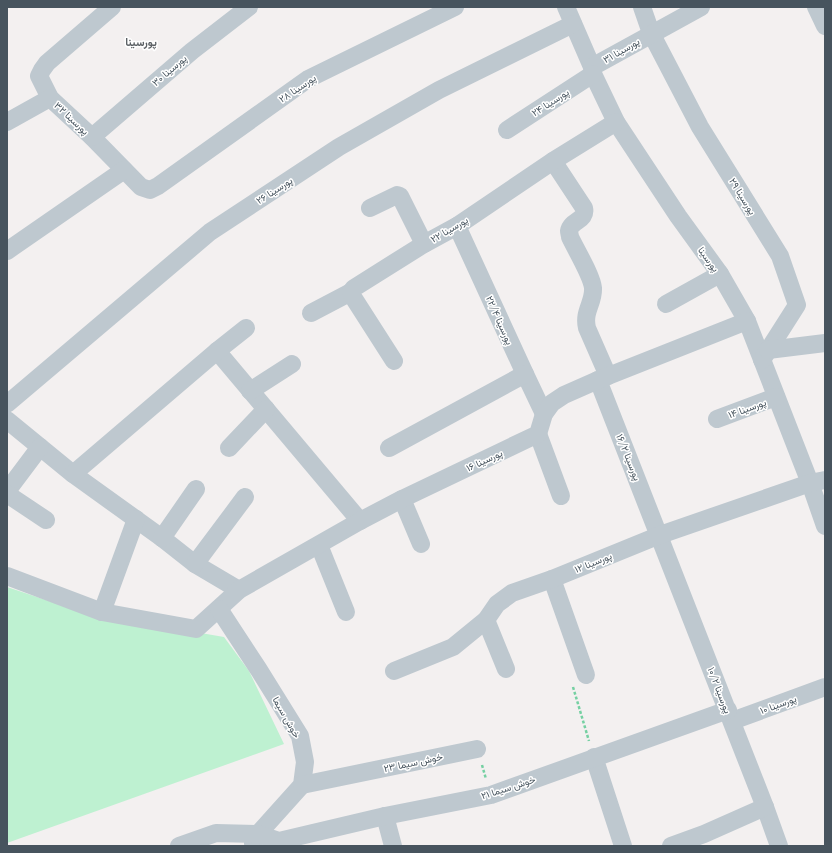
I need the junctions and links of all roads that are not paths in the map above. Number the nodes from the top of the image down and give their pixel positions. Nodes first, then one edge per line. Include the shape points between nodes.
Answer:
1 (112, 7) edge
2 (249, 7) edge
3 (455, 7) edge
4 (566, 7) edge
5 (642, 7) edge
6 (701, 7) edge
7 (816, 7) edge
8 (573, 24) junction
9 (825, 26) edge
10 (651, 33) junction
11 (593, 70) junction
12 (50, 98) junction
13 (7, 122) edge
14 (616, 122) junction
15 (507, 130) dead end
16 (92, 137) junction
17 (553, 161) junction
18 (124, 170) junction
19 (150, 190) joint
20 (370, 208) dead end
21 (457, 226) junction
22 (424, 244) junction
23 (7, 251) edge
24 (720, 274) junction
25 (351, 292) junction
26 (666, 304) dead end
27 (311, 313) dead end
28 (746, 321) junction
29 (246, 328) dead end
30 (825, 343) edge
31 (217, 351) junction
32 (765, 355) junction
33 (394, 361) dead end
34 (292, 364) dead end
35 (525, 374) junction
36 (603, 378) junction
37 (250, 391) junction
38 (776, 397) junction
39 (7, 404) edge
40 (266, 409) junction
41 (544, 414) junction
42 (717, 419) dead end
43 (7, 420) edge
44 (538, 434) junction
45 (40, 447) junction
46 (229, 448) dead end
47 (390, 448) dead end
48 (73, 474) junction
49 (818, 481) edge
50 (196, 489) dead end
51 (7, 491) edge
52 (7, 494) edge
53 (562, 496) dead end
54 (245, 497) dead end
55 (402, 499) junction
56 (136, 519) junction
57 (46, 520) dead end
58 (360, 521) junction
59 (825, 526) edge
60 (660, 535) junction
61 (162, 538) junction
62 (421, 544) dead end
63 (319, 545) junction
64 (195, 564) junction
65 (7, 576) edge
66 (552, 579) junction
67 (239, 590) junction
68 (219, 609) junction
69 (102, 612) junction
70 (346, 612) dead end
71 (486, 620) junction
72 (506, 669) dead end
73 (394, 671) dead end
74 (586, 674) road end
75 (825, 687) edge
76 (730, 715) junction
77 (478, 749) road end
78 (594, 757) junction
79 (302, 785) junction
80 (765, 807) junction
81 (385, 816) junction
82 (255, 840) edge
83 (706, 840) edge
84 (179, 846) edge
85 (393, 846) edge
86 (623, 846) edge
87 (671, 846) edge
88 (779, 846) edge

1 - 12 street, پورسینا ۳۲ via 42,70 39,76
2 - 16 street, پورسینا ۳۰ via 192,51
3 - 19 street, پورسینا ۲۸ via 308,79
4 - 8 street, پورسینا
5 - 10 street
6 - 10 street, پورسینا ۳۱
7 - 9 street
8 - 11 street, پورسینا
8 - 39 street, پورسینا ۲۶ via 426,97 339,147 210,232
10 - 11 street, پورسینا ۳۱
10 - 32 street, پورسینا ۲۹ via 700,127 780,256 797,305
11 - 14 street, پورسینا
11 - 15 street, پورسینا ۲۴
12 - 13 street
12 - 16 street, پورسینا ۳۲
14 - 17 street, پورسینا ۲۲
14 - 24 street, پورسینا
16 - 18 street, پورسینا ۳۲
17 - 21 street, پورسینا ۲۲
17 - 36 street, پورسینا ۱۶/۲ via 585,212 569,231 593,288 585,320
18 - 19 street, پورسینا ۳۲ via 141,187
18 - 23 street
20 - 22 street via 397,195 400,196
21 - 22 street, پورسینا ۲۲
21 - 35 street, پورسینا ۲۲/۴
22 - 25 street, پورسینا ۲۲
24 - 26 street
24 - 28 street, پورسینا
25 - 27 street, پورسینا ۲۲
25 - 33 street
28 - 32 street, پورسینا
28 - 36 street
29 - 31 street
30 - 32 street
31 - 37 street
31 - 48 street
32 - 38 street, پورسینا
34 - 37 street
35 - 41 street, پورسینا ۲۲/۴
35 - 47 street
36 - 41 street via 564,395 552,403
36 - 60 street, پورسینا ۱۶/۲
37 - 40 street
38 - 42 street, پورسینا ۱۴
38 - 49 street, پورسینا
40 - 46 street
40 - 58 street
41 - 44 street
43 - 45 street
44 - 53 street
44 - 55 street, پورسینا ۱۶
45 - 48 street
45 - 51 street
48 - 56 street
49 - 59 street, پورسینا
49 - 60 street, پورسینا ۱۲
50 - 61 street
52 - 57 street
54 - 64 street
55 - 58 street, پورسینا ۱۶
55 - 62 street
56 - 61 street
56 - 69 street
58 - 63 street, پورسینا ۱۶
60 - 66 street, پورسینا ۱۲
60 - 76 street, پورسینا ۱۰/۲
61 - 64 street
63 - 67 street, پورسینا ۱۶
63 - 70 street
64 - 67 street
65 - 69 street
66 - 71 street, پورسینا ۱۲ via 512,593 497,604
66 - 74 street
67 - 68 street, پورسینا ۱۶
68 - 69 street, پورسینا ۱۶ via 196,629
68 - 79 street, خوش سیما via 300,736 305,762
71 - 72 street
71 - 73 street, پورسینا ۱۲ via 454,647
75 - 76 street, پورسینا ۱۰
76 - 78 street, خوش سیما ۲۱
76 - 80 street, پورسینا ۱۰/۲
77 - 79 street, خوش سیما ۲۳
78 - 81 street, خوش سیما ۲۱ via 491,795
78 - 86 street
79 - 82 street
80 - 83 street
80 - 88 street, پورسینا ۱۰/۲
81 - 82 street, خوش سیما ۲۱ via 279,841
81 - 85 street
82 - 84 street, خوش سیما ۲۱ via 216,833
83 - 87 street

